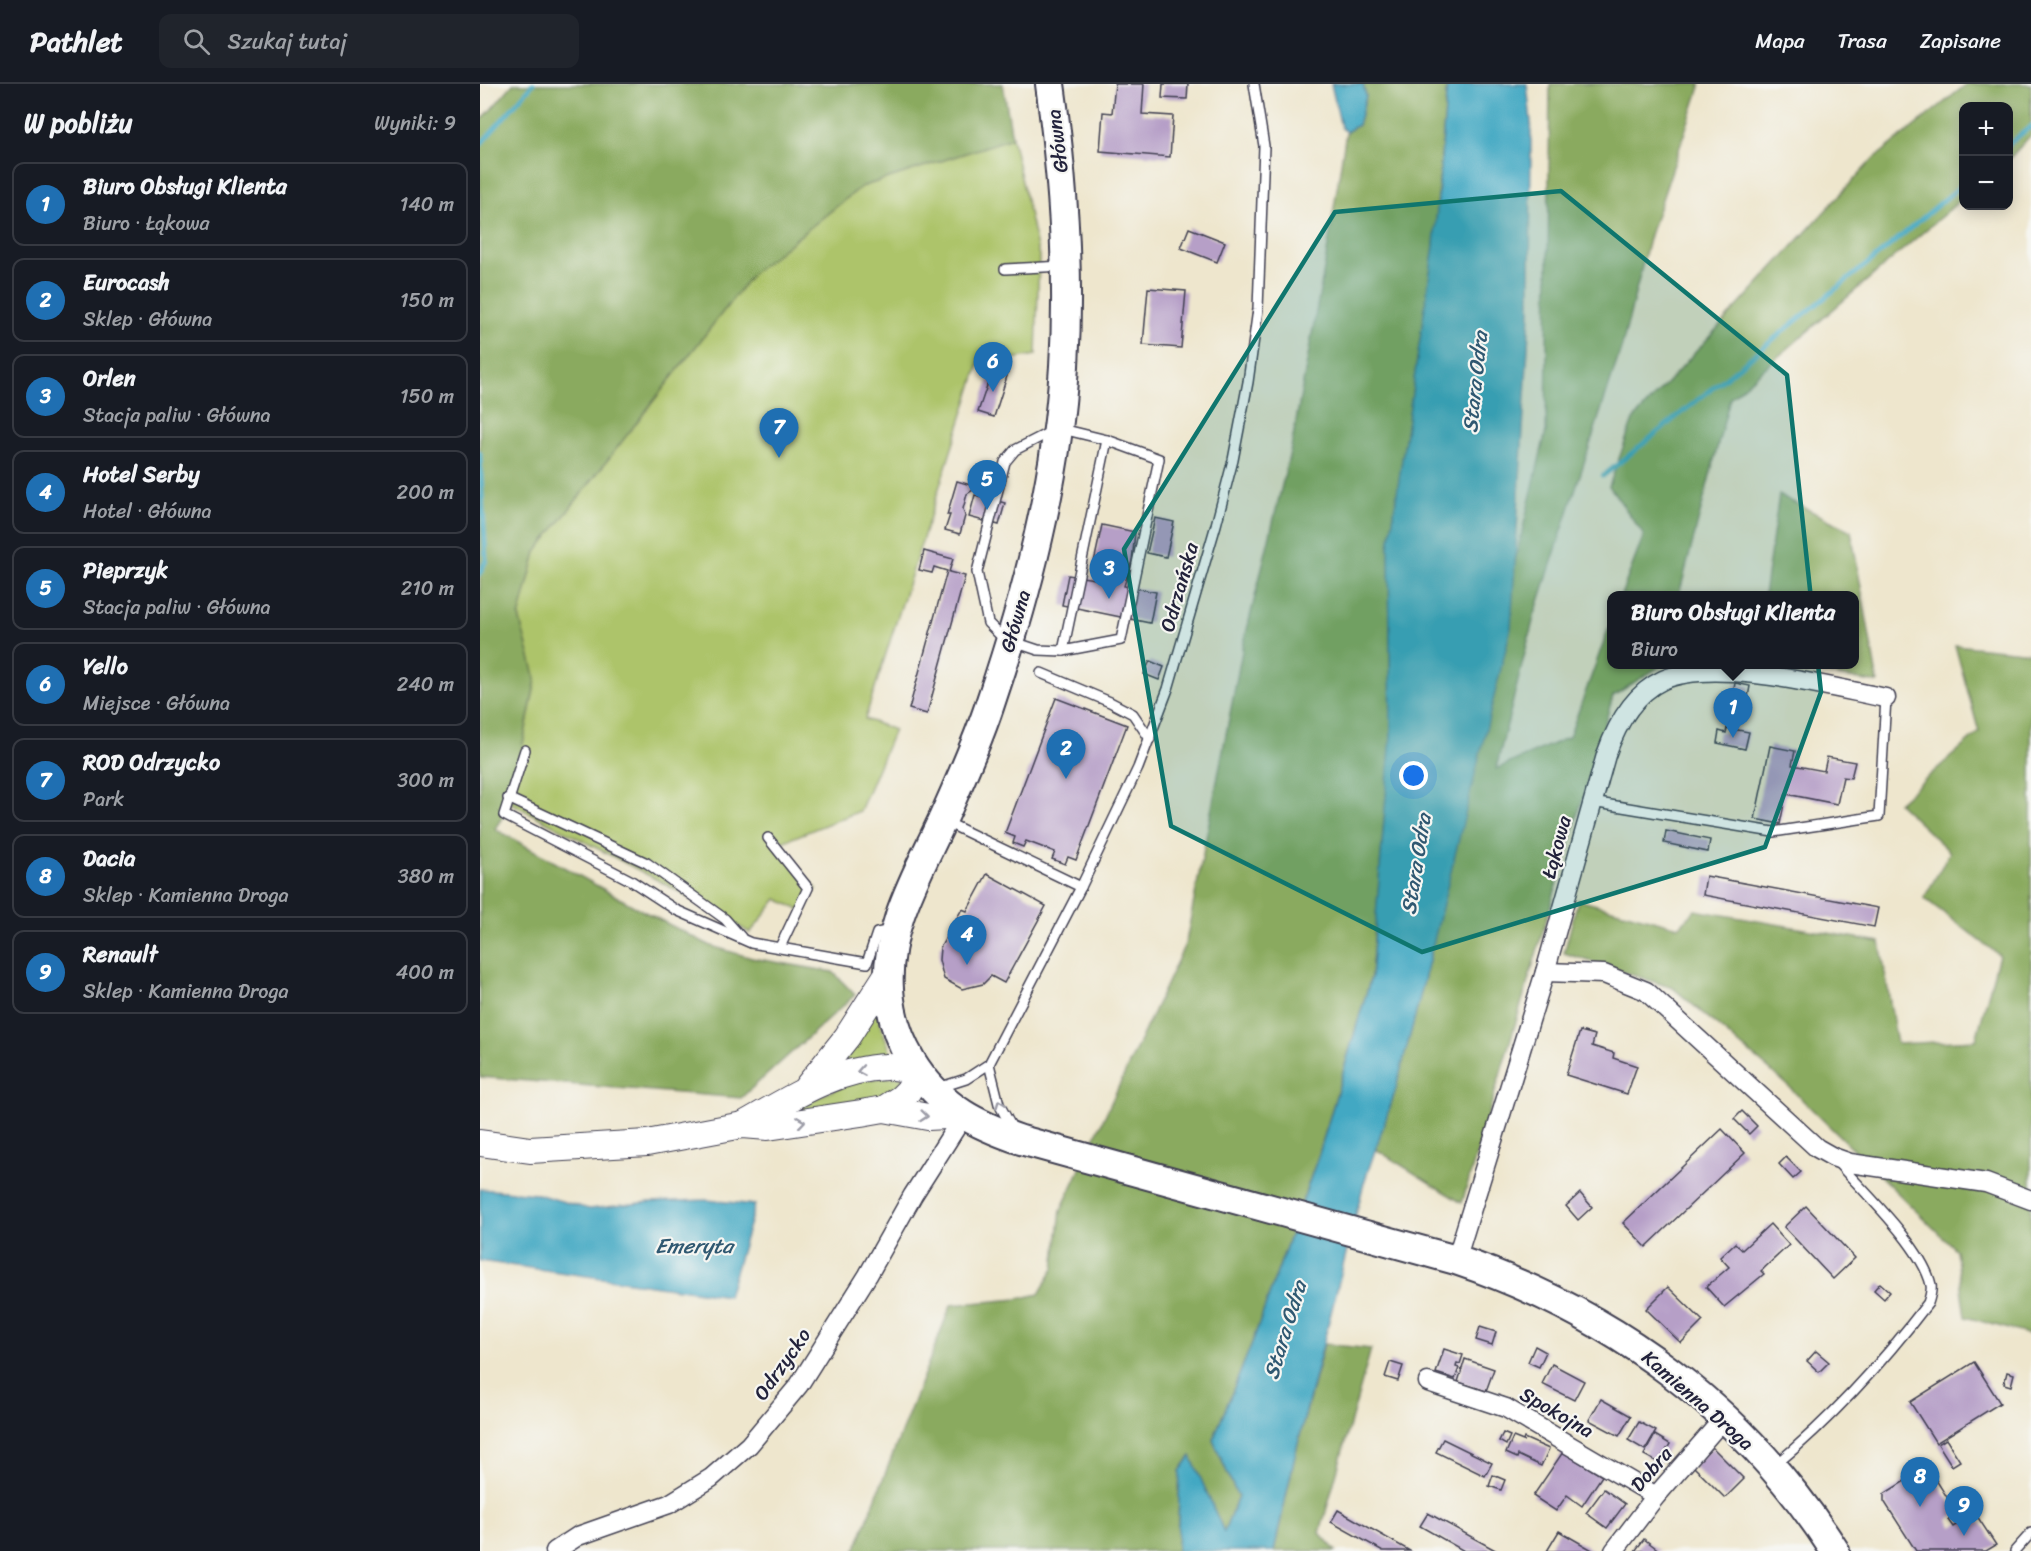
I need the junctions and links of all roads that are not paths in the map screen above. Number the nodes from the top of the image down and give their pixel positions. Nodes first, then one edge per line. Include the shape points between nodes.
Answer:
1 (1050, 84) edge
2 (1254, 84) edge
3 (1066, 266) junction
4 (1005, 270) dead end
5 (1058, 428) junction
6 (1107, 440) junction
7 (1011, 641) junction
8 (1063, 651) junction
9 (1041, 673) dead end
10 (1886, 698) joint
11 (1150, 739) junction
12 (525, 750) dead end
13 (508, 798) junction
14 (1592, 802) junction
15 (942, 820) junction
16 (768, 838) dead end
17 (1081, 887) junction
18 (895, 930) junction
19 (745, 941) junction
20 (780, 947) junction
21 (1545, 972) junction
22 (888, 973) junction
23 (989, 1064) junction
24 (926, 1081) junction
25 (805, 1090) junction
26 (884, 1109) junction
27 (964, 1115) junction
28 (743, 1125) junction
29 (1021, 1140) junction
30 (480, 1143) edge
31 (1833, 1157) junction
32 (2031, 1200) edge
33 (1456, 1260) junction
34 (1428, 1382) dead end
35 (1724, 1418) junction
36 (1772, 1467) junction
37 (1656, 1496) junction
38 (2031, 1533) edge
39 (555, 1551) edge
40 (1614, 1551) edge
41 (1835, 1551) edge
42 (2015, 1551) edge

1 - 3 main road, Główna via 1061,174
2 - 11 lane, Odrzańska via 1264,146 1263,202 1258,309 1248,382 1216,525
3 - 4 lane
3 - 5 main road, Główna via 1064,368
5 - 6 lane
5 - 7 main road, Główna via 1041,520
5 - 7 lane via 1015,450 1005,462 977,572 988,623
6 - 8 lane
6 - 8 lane via 1159,459 1149,510 1121,640
7 - 8 lane via 1038,650
7 - 15 main road, Główna
9 - 11 lane via 1133,714
10 - 14 street, Łąkowa via 1734,673 1695,673 1662,681 1638,699 1618,725
10 - 14 lane via 1879,816 1773,832
11 - 17 lane, Odrzańska
12 - 13 lane
13 - 19 lane via 647,863 724,919
13 - 19 lane via 504,815 630,880 676,910
14 - 21 street, Łąkowa
15 - 17 lane
15 - 18 main road, Główna
16 - 20 lane via 808,888
17 - 23 lane, Odrzańska
18 - 20 lane via 877,933 867,963
18 - 22 main road, Główna
19 - 20 lane
21 - 31 street via 1604,974 1646,991 1811,1143
21 - 33 street, Łąkowa
22 - 24 main road, Główna via 896,1026
22 - 25 main road via 848,1038
23 - 24 lane via 966,1079
29 -> 23 lane via 999,1104
24 -> 25 main road via 900,1068 879,1068 853,1072
24 - 26 main road
24 - 27 main road, Główna
25 - 28 main road
26 -> 27 main road via 928,1117
28 -> 26 main road via 768,1127
27 - 29 main road, Główna
27 - 39 street, Odrzycko via 799,1385 749,1445 711,1478 669,1504 578,1536
28 - 30 main road via 647,1143 584,1148 530,1150
29 - 33 main road, Kamienna Droga
31 - 32 street via 1850,1163 1986,1183
31 - 36 lane via 1912,1246 1932,1288 1928,1303 1864,1380
33 - 35 main road, Kamienna Droga via 1536,1291 1595,1321 1668,1370
34 - 37 street, Spokojna via 1506,1408
35 - 36 main road, Kamienna Droga
35 - 37 street, Dobra
36 - 41 main road, Kamienna Droga
37 - 40 street, Dobra
38 - 42 lane

